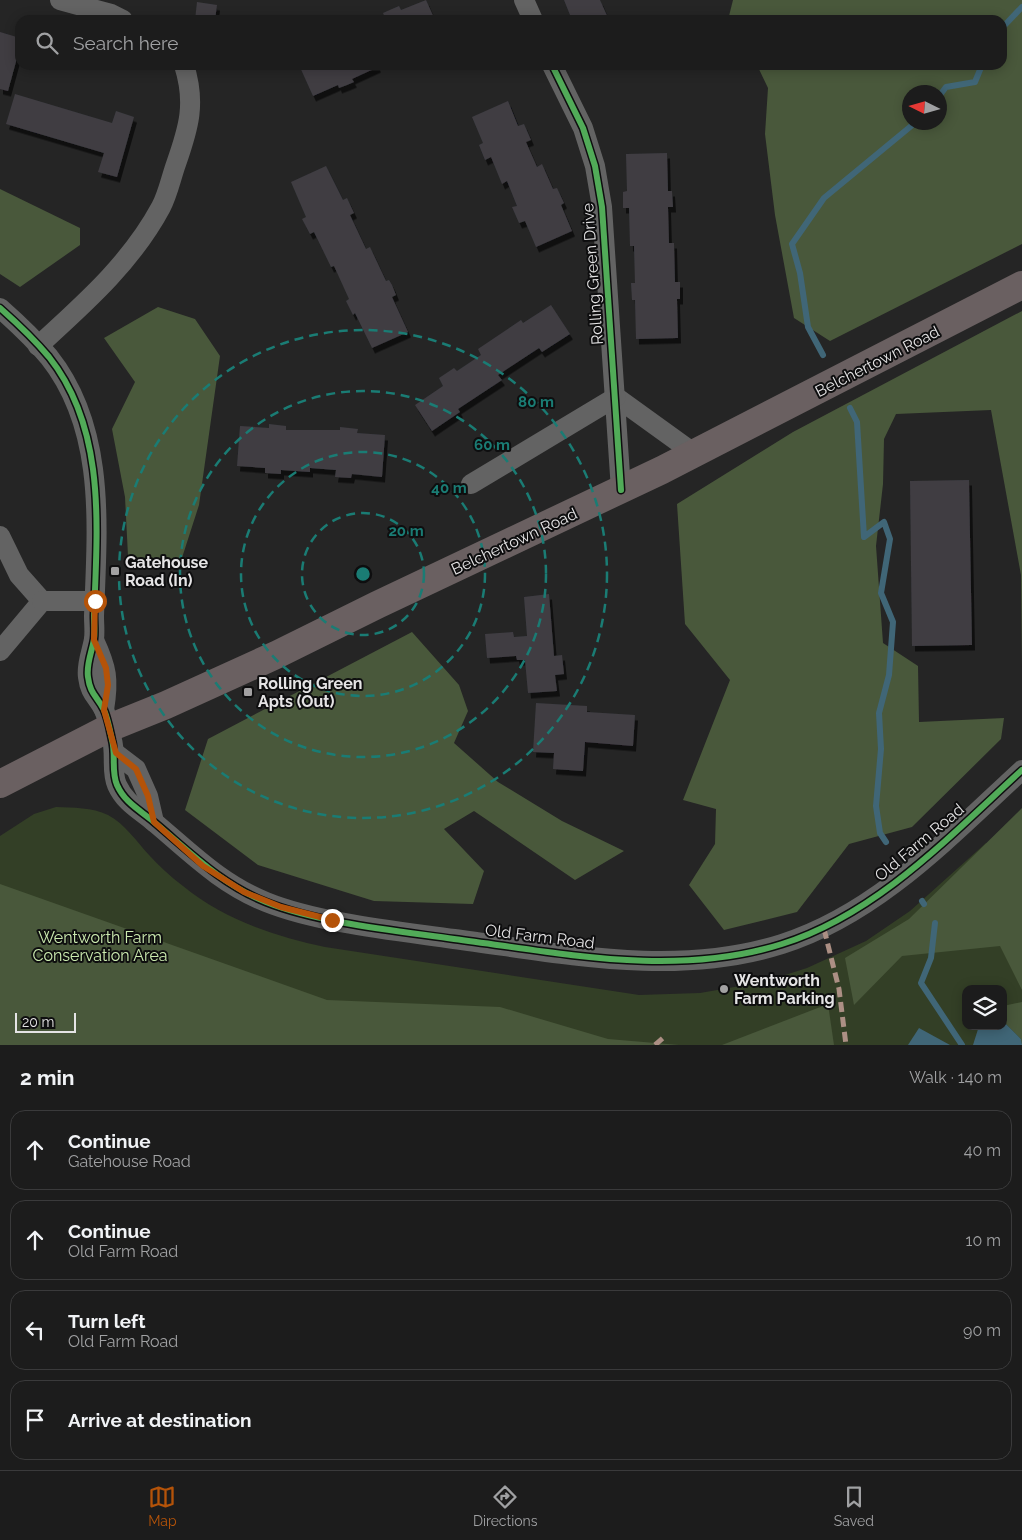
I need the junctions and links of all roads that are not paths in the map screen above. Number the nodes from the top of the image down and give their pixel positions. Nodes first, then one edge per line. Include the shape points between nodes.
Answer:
1 (60, 0) edge
2 (524, 0) edge
3 (114, 15) edge
4 (531, 15) edge
5 (186, 70) edge
6 (554, 70) edge
7 (1022, 285) edge
8 (0, 308) edge
9 (38, 346) junction
10 (616, 397) junction
11 (695, 454) junction
12 (471, 484) dead end
13 (621, 490) junction
14 (0, 536) edge
15 (42, 601) junction
16 (95, 601) junction
17 (0, 651) edge
18 (110, 730) junction
19 (1022, 770) edge
20 (0, 784) edge

1 - 3 street
2 - 4 street
5 - 9 street via 190,85 191,114 161,207 115,272
6 - 10 street, Rolling Green Drive via 583,128 595,166 602,207 604,271
7 - 11 highway, Belchertown Road
8 - 9 street
9 - 16 street via 50,358 66,384 85,428 98,519
10 - 11 street
10 - 12 street
10 - 13 street, Rolling Green Drive
11 - 13 highway, Belchertown Road
13 - 18 highway, Belchertown Road via 276,655
14 - 15 street via 19,575
15 - 16 street
15 - 17 street
16 - 18 street via 94,640 106,668
18 - 19 street, Old Farm Road via 136,769 148,796 154,822 224,881 262,900 297,912 420,934 581,956 678,962 726,958 780,945 842,919 901,877
18 - 20 highway, Belchertown Road

